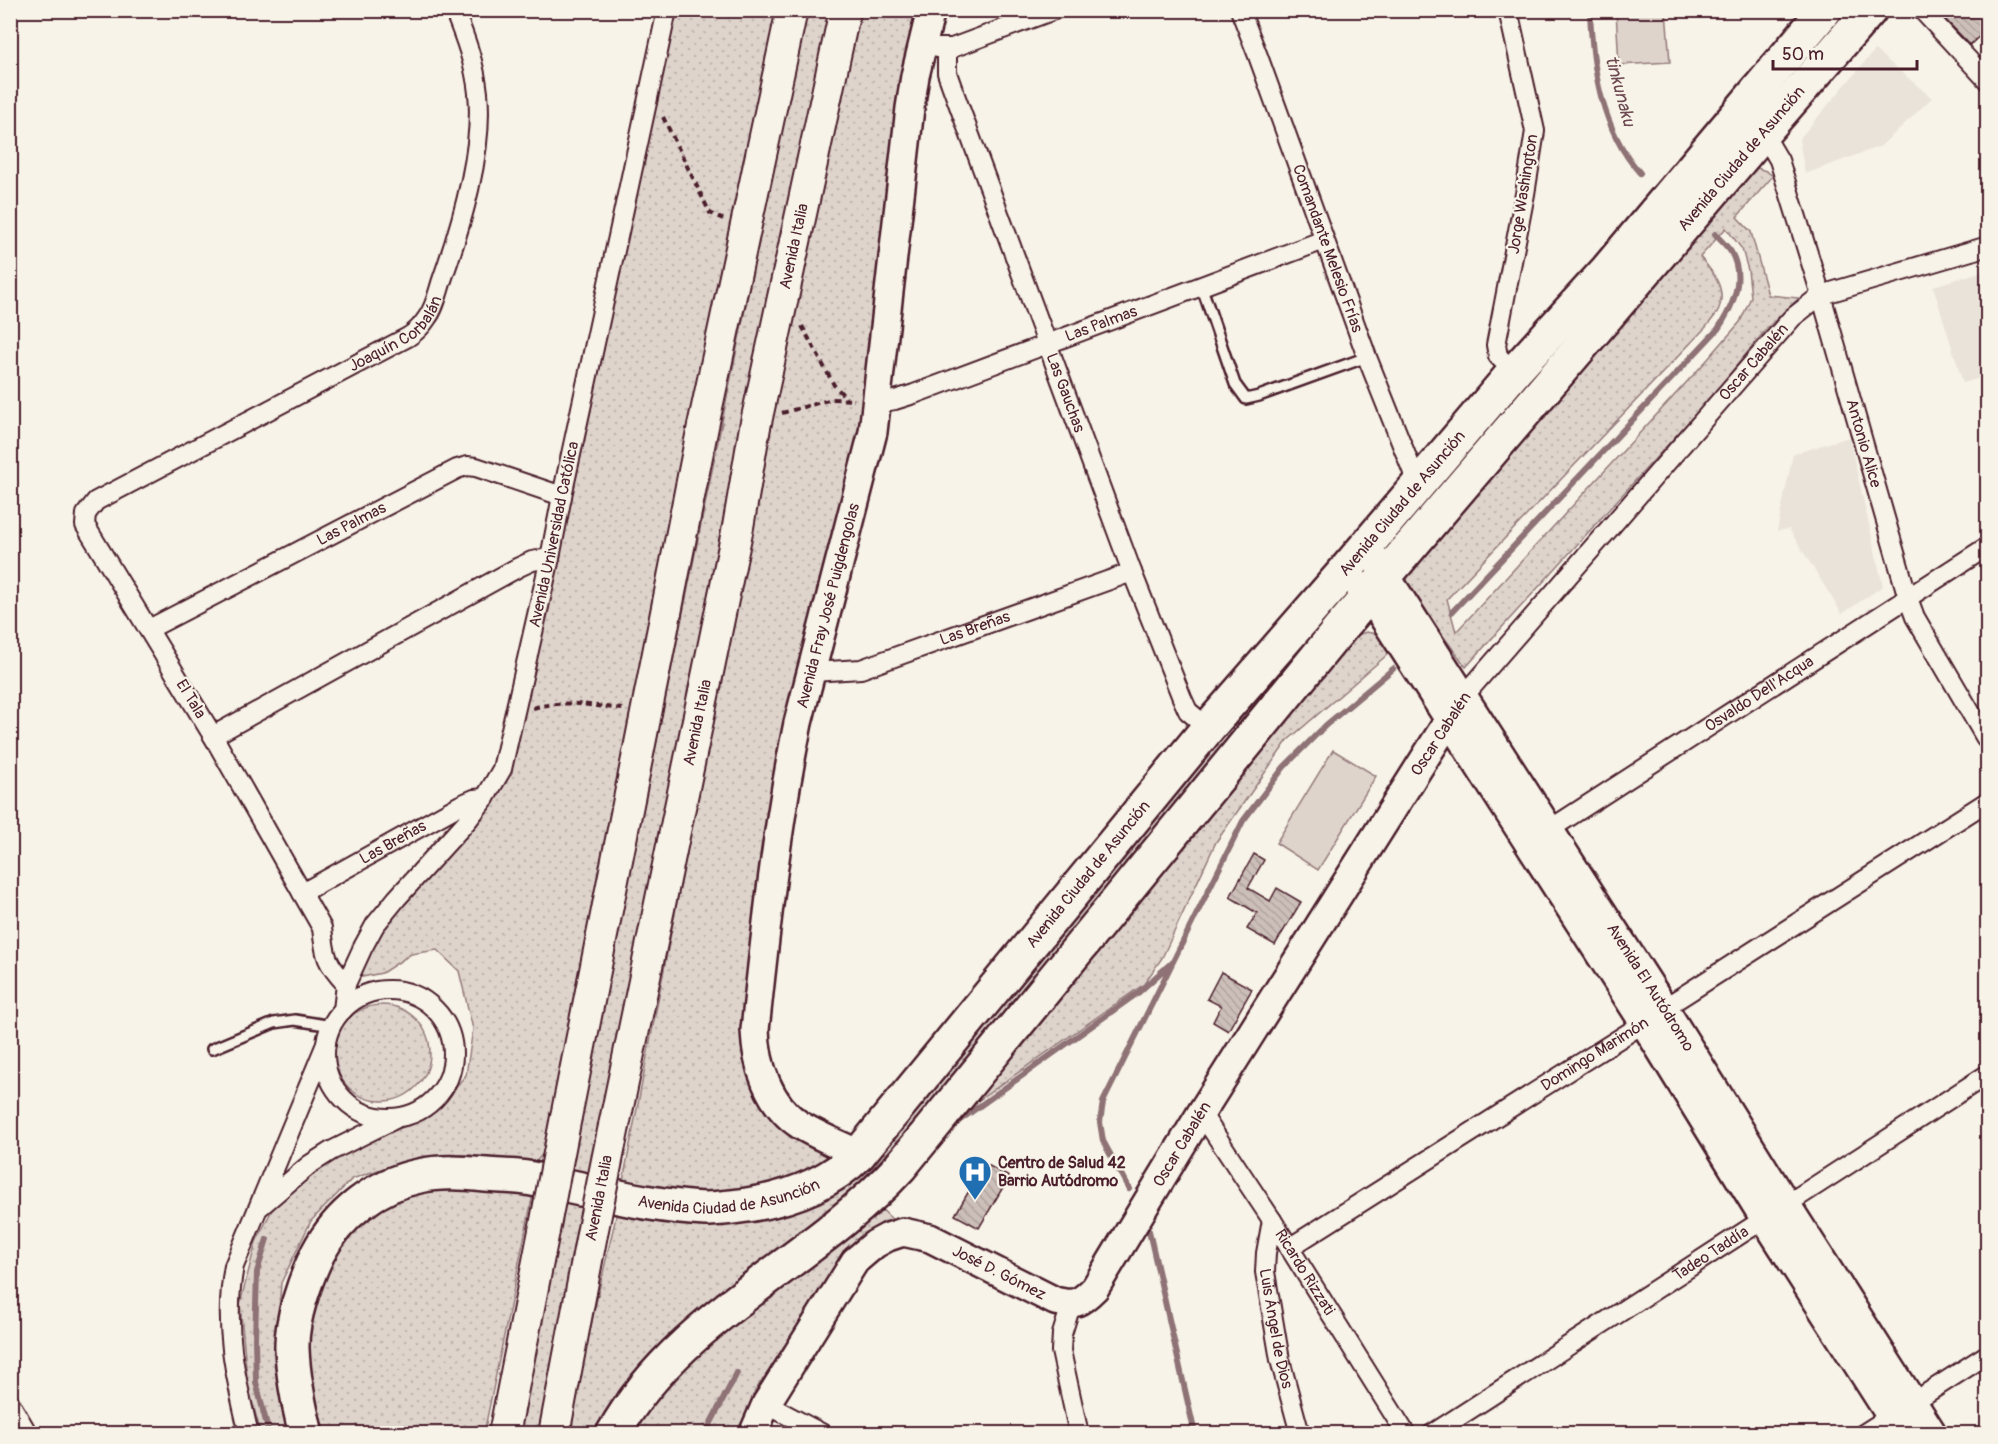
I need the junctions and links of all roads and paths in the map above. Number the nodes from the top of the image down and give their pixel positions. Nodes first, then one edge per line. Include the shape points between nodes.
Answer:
1 (454, 10) edge
2 (667, 10) edge
3 (792, 10) edge
4 (845, 10) edge
5 (931, 10) edge
6 (1054, 10) edge
7 (1240, 10) edge
8 (1508, 10) edge
9 (1825, 10) edge
10 (1870, 10) edge
11 (1922, 10) edge
12 (934, 48) junction
13 (1988, 81) edge
14 (650, 88) junction
15 (1762, 133) junction
16 (745, 230) junction
17 (1324, 240) junction
18 (1988, 246) edge
19 (1201, 285) junction
20 (785, 291) junction
21 (1821, 295) junction
22 (1047, 342) junction
23 (1367, 357) junction
24 (1514, 372) junction
25 (847, 399) junction
26 (877, 403) junction
27 (755, 427) junction
28 (1418, 485) junction
29 (562, 496) junction
30 (90, 507) joint
31 (1366, 545) junction
32 (1988, 546) edge
33 (550, 558) junction
34 (1132, 572) junction
35 (1344, 573) junction
36 (1377, 585) junction
37 (1908, 598) junction
38 (149, 629) junction
39 (812, 672) junction
40 (1464, 696) junction
41 (646, 712) junction
42 (515, 713) junction
43 (1450, 719) junction
44 (1208, 728) junction
45 (213, 736) junction
46 (1988, 742) edge
47 (486, 798) junction
48 (1988, 801) edge
49 (1539, 836) junction
50 (302, 893) junction
51 (346, 984) junction
52 (343, 1010) junction
53 (1654, 1016) junction
54 (332, 1026) junction
55 (326, 1044) junction
56 (212, 1049) dead end
57 (1988, 1074) edge
58 (1201, 1113) junction
59 (398, 1118) junction
60 (859, 1154) junction
61 (257, 1209) junction
62 (1775, 1211) junction
63 (1272, 1220) junction
64 (1289, 1248) junction
65 (1071, 1305) junction
66 (1988, 1354) edge
67 (766, 1404) junction
68 (13, 1412) edge
69 (1901, 1417) edge
70 (28, 1434) edge
71 (249, 1434) edge
72 (306, 1434) edge
73 (504, 1434) edge
74 (554, 1434) edge
75 (613, 1434) edge
76 (753, 1434) edge
77 (823, 1434) edge
78 (1079, 1434) edge
79 (1300, 1434) edge
80 (1406, 1434) edge
81 (1432, 1434) edge
82 (1863, 1434) edge
83 (1933, 1434) edge

1 - 30 street, Joaquín Corbalán via 473,65 478,128 469,188 429,316 408,337
2 - 14 street, Avenida Universidad Católica
3 - 16 main road
4 - 20 main road, Avenida Italia
5 - 12 street, Avenida Fray José Puigdengolas
6 - 12 street via 965,44
7 - 17 street, Comandante Melesio Frías
8 - 24 street, Jorge Washington via 1535,132 1496,345 1498,356
9 - 24 highway, Avenida Ciudad de Asunción via 1607,270
10 - 15 highway, Avenida Ciudad de Asunción
11 - 13 street
12 - 22 street, Las Gauchas via 947,73
12 - 26 street, Avenida Fray José Puigdengolas via 910,108
14 - 16 path via 710,213
14 - 29 street, Avenida Universidad Católica
15 - 21 street, Antonio Alice via 1779,160
15 - 36 highway, Avenida Ciudad de Asunción
16 - 41 main road
17 - 19 street, Las Palmas
17 - 23 street, Comandante Melesio Frías
18 - 21 street, Oscar Cabalén
19 - 22 street, Las Palmas
19 - 23 lane via 1235,384 1246,399
20 - 25 path via 823,367
20 - 27 main road, Avenida Italia
21 - 37 street, Antonio Alice
21 - 40 street, Oscar Cabalén via 1792,318
22 - 26 street, Las Palmas via 914,394
22 - 34 street, Las Gauchas
23 - 28 street, Comandante Melesio Frías
24 - 28 highway, Avenida Ciudad de Asunción
25 - 26 path
25 - 27 path via 832,399 780,414
26 - 39 street, Avenida Fray José Puigdengolas
27 - 74 main road, Avenida Italia, bridge
28 - 31 highway, Avenida Ciudad de Asunción
29 - 33 street, Avenida Universidad Católica
29 - 38 street, Las Palmas via 476,466 457,469
30 - 38 street, El Tala via 85,525
31 - 35 highway, Avenida Ciudad de Asunción
31 - 36 street, Avenida El Autódromo
32 - 37 street, Osvaldo Dell'Acqua
33 - 42 street, Avenida Universidad Católica
33 - 45 street via 519,567
34 - 39 street, Las Breñas via 861,669
34 - 44 street, Las Gauchas via 1188,711
35 - 36 street, Avenida El Autódromo
35 - 44 highway, Avenida Ciudad de Asunción
36 - 40 street, Avenida El Autódromo
36 - 43 street, Avenida El Autódromo
36 - 75 highway, Avenida Ciudad de Asunción via 894,1174 846,1218 683,1346 644,1389
37 - 46 street, Antonio Alice via 1915,618
37 - 49 street, Osvaldo Dell'Acqua
38 - 45 street, El Tala
39 - 60 street, Avenida Fray José Puigdengolas via 798,723 772,877 756,1049 769,1089 780,1107 799,1124
40 - 43 street, Oscar Cabalén
40 - 49 street, Avenida El Autódromo
41 - 42 path via 566,702
41 - 73 main road, bridge
42 - 47 street, Avenida Universidad Católica via 502,769
43 - 49 street, Avenida El Autódromo
43 - 58 street, Oscar Cabalén
44 - 60 highway, Avenida Ciudad de Asunción
45 - 50 street, El Tala
47 - 50 street, Las Breñas via 460,805
47 - 51 street, Avenida Universidad Católica via 375,925
48 - 53 street, Domingo Marimón
49 - 53 street, Avenida El Autódromo
50 - 51 street, El Tala via 322,928 328,962
51 - 52 street, Avenida Universidad Católica
52 - 54 street, Avenida Universidad Católica
52 - 59 street, Avenida Universidad Católica via 357,999 394,990 412,994 428,1004 450,1033 451,1071 443,1088 416,1112
53 - 62 street, Avenida El Autódromo
53 - 64 street, Domingo Marimón
54 - 55 street, Avenida Universidad Católica
54 - 56 lane via 295,1020 274,1023
55 - 59 street, Avenida Universidad Católica via 330,1079 338,1093 364,1113
55 - 61 street, Avenida Universidad Católica
57 - 62 street, Tadeo Taddía
58 - 63 street, Ricardo Rizzati
58 - 65 street, Oscar Cabalén via 1095,1288
59 - 61 street, Avenida Universidad Católica via 309,1165
60 - 72 highway, Avenida Ciudad de Asunción via 827,1179 791,1195 708,1209 676,1207 520,1177 456,1172 419,1176 378,1191 358,1204 332,1231 302,1293 292,1347 298,1404
61 - 71 street, Avenida Universidad Católica via 234,1266 230,1288 230,1336
62 - 69 street, Avenida El Autódromo
62 - 81 street, Tadeo Taddía
63 - 64 street, Ricardo Rizzati
63 - 79 street, Luis Ángel de Dios via 1265,1272 1280,1360
64 - 80 street, Ricardo Rizzati
65 - 67 street, José D. Gómez via 1055,1301 930,1238 903,1232 875,1244 855,1261
65 - 78 street via 1061,1351
66 - 69 street
67 - 76 street
67 - 77 street
68 - 70 street
69 - 82 street
69 - 83 street, Avenida El Autódromo

